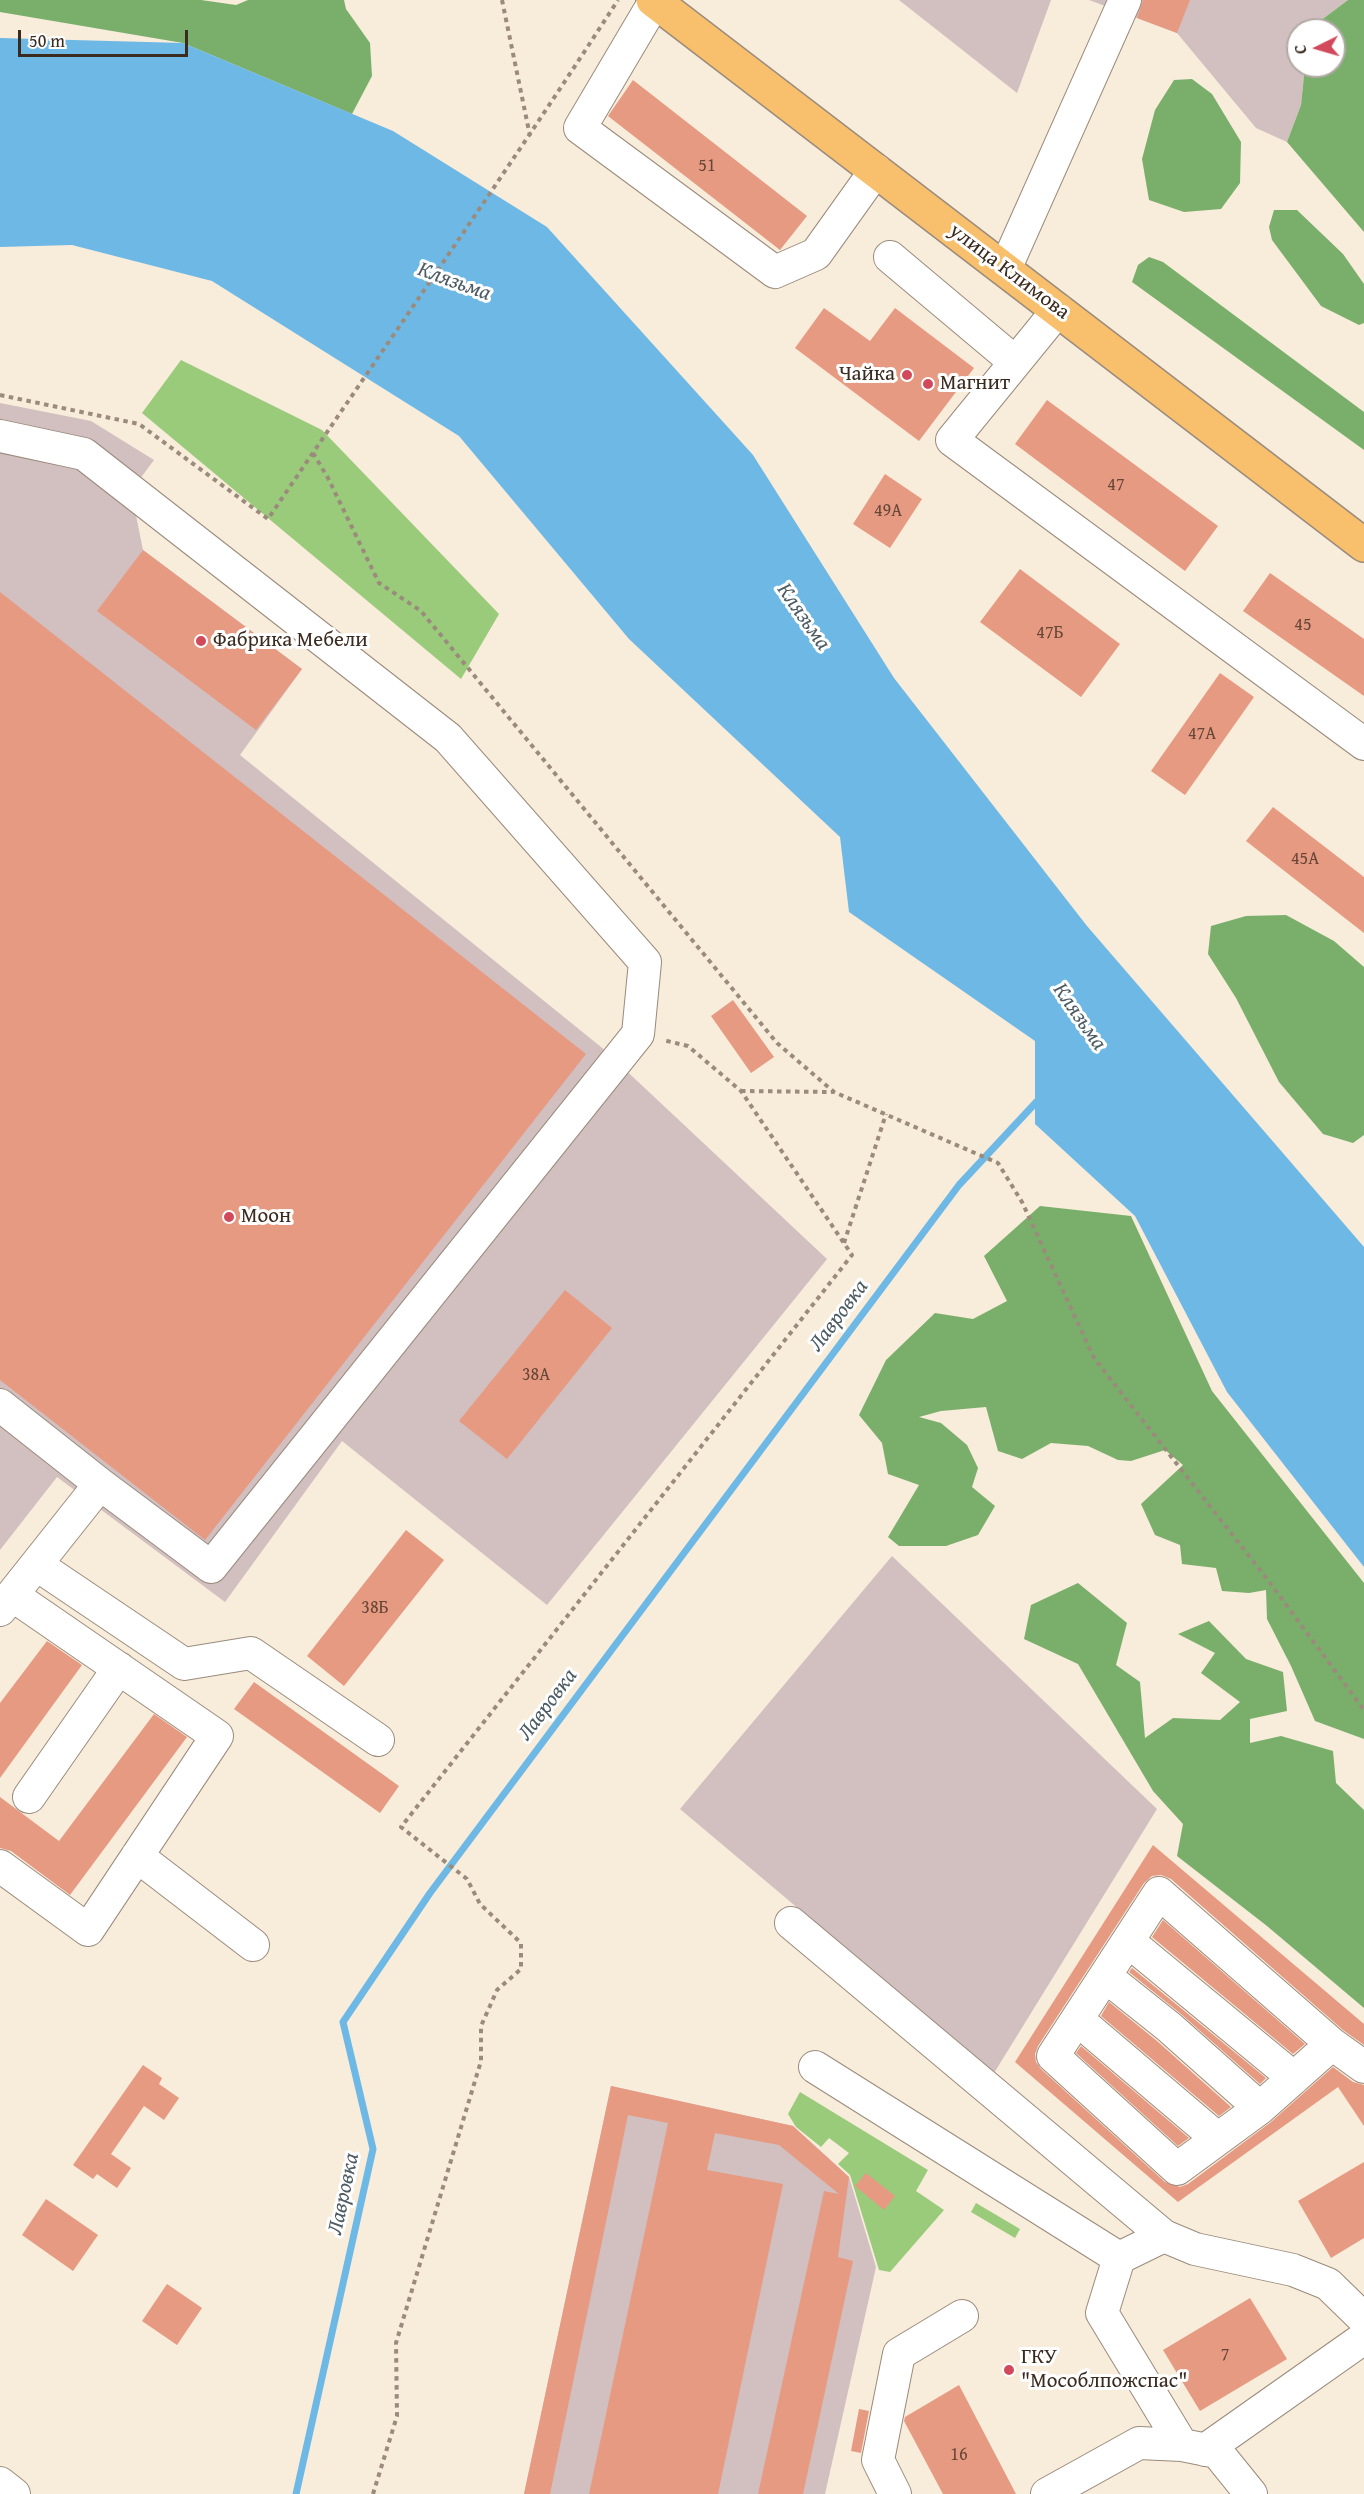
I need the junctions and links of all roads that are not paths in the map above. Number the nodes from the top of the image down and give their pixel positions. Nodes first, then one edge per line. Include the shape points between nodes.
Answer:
1 (1125, 0) edge
2 (654, 1) edge
3 (876, 170) junction
4 (890, 257) dead end
5 (1005, 269) junction
6 (1058, 310) junction
7 (1015, 362) junction
8 (0, 436) edge
9 (1364, 545) edge
10 (1364, 744) edge
11 (0, 1405) edge
12 (100, 1484) junction
13 (37, 1565) junction
14 (6, 1602) edge
15 (118, 1668) junction
16 (378, 1740) dead end
17 (29, 1797) dead end
18 (137, 1856) junction
19 (0, 1866) edge
20 (791, 1923) dead end
21 (1128, 1941) junction
22 (253, 1945) dead end
23 (1105, 1976) junction
24 (1078, 2020) junction
25 (1332, 2044) junction
26 (815, 2067) dead end
27 (1364, 2067) edge
28 (1294, 2078) junction
29 (1260, 2108) junction
30 (1218, 2139) junction
31 (1164, 2236) junction
32 (1119, 2258) junction
33 (962, 2316) dead end
34 (1364, 2319) edge
35 (1364, 2338) edge
36 (882, 2435) junction
37 (1194, 2447) junction
38 (0, 2483) edge
39 (14, 2494) edge
40 (895, 2494) edge
41 (914, 2494) edge
42 (1047, 2494) edge
43 (1251, 2494) edge

1 - 5 street
2 - 3 main road, улица Климова
2 - 3 street via 580,128 775,272 816,254
3 - 5 main road, улица Климова
4 - 7 street
5 - 6 main road, улица Климова
6 - 7 street
6 - 9 main road, улица Климова
7 - 10 street via 952,440
8 - 12 street via 84,454 448,738 645,962 638,1034 211,1567
11 - 12 street
12 - 13 street
13 - 14 street
13 - 16 street via 184,1664 250,1653
14 - 15 street
15 - 17 street
15 - 18 street via 217,1736
18 - 19 street via 88,1930
18 - 22 street
20 - 31 street
21 - 23 street
21 - 25 street via 1159,1893
21 - 28 street
23 - 24 street
23 - 29 street
24 - 30 street
24 - 30 street via 1053,2056 1177,2169
25 - 27 street
25 - 28 street
26 - 32 street
28 - 29 street
29 - 30 street
31 - 32 street
31 - 34 street via 1195,2249 1293,2270 1328,2284
32 - 37 street via 1101,2313
33 - 36 street via 899,2354
35 - 37 street
36 - 40 street via 878,2460
36 - 41 street
37 - 42 street via 1139,2443
37 - 43 street via 1217,2452
38 - 39 street

